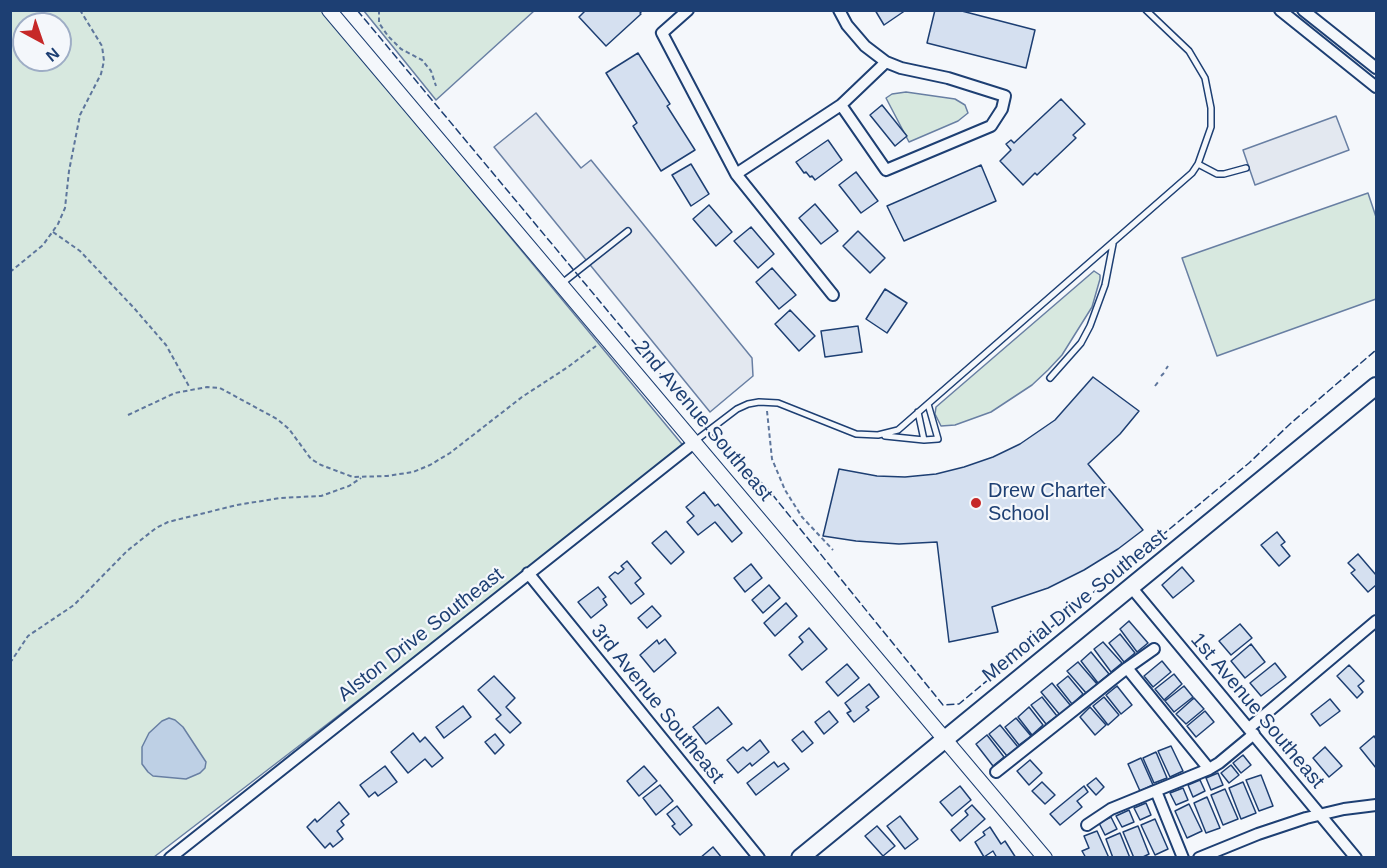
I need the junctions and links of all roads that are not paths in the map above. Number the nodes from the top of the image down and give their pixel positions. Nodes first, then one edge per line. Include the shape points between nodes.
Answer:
1 (329, 10) edge
2 (688, 10) edge
3 (839, 10) edge
4 (1146, 10) edge
5 (1280, 10) edge
6 (1303, 10) edge
7 (886, 62) junction
8 (1377, 68) edge
9 (1377, 87) edge
10 (841, 105) junction
11 (1198, 164) junction
12 (1246, 168) dead end
13 (736, 174) junction
14 (628, 231) dead end
15 (1113, 243) junction
16 (561, 284) junction
17 (833, 295) dead end
18 (1050, 378) dead end
19 (1377, 386) edge
20 (928, 404) junction
21 (918, 412) junction
22 (878, 435) junction
23 (924, 440) junction
24 (695, 442) junction
25 (528, 573) junction
26 (1131, 587) junction
27 (1377, 621) edge
28 (1154, 649) dead end
29 (1127, 668) junction
30 (1251, 731) junction
31 (945, 738) junction
32 (1209, 769) junction
33 (996, 772) dead end
34 (1156, 791) junction
35 (1377, 805) edge
36 (1319, 814) junction
37 (1087, 825) dead end
38 (170, 858) edge
39 (759, 858) edge
40 (800, 858) edge
41 (1045, 858) edge
42 (1183, 858) edge
43 (1199, 858) edge
44 (1356, 858) edge

1 - 16 street, 2nd Avenue Southeast
2 - 13 street via 662,33
3 - 7 street via 865,46
4 - 11 lane via 1189,51 1205,78 1211,127
5 - 9 street
6 - 8 street
7 - 10 street
7 - 10 street via 1005,96 1002,109 991,126 886,170
10 - 13 street
11 - 12 lane via 1217,174
11 - 15 lane
13 - 17 street
14 - 16 lane
15 - 18 lane via 1105,285 1090,326 1081,343
15 - 20 lane
16 - 24 street, 2nd Avenue Southeast
19 - 26 main road, Memorial Drive Southeast
20 - 21 lane
20 - 23 lane via 938,439
21 - 22 lane via 898,430
21 - 23 lane
22 - 23 lane
22 - 24 lane via 856,434 768,402 737,409
24 - 25 street, Alston Drive Southeast
24 - 31 street, 2nd Avenue Southeast
25 - 38 street, Alston Drive Southeast
25 - 39 street, 3rd Avenue Southeast
26 - 30 street, 1st Avenue Southeast
26 - 31 main road, Memorial Drive Southeast
27 - 30 street
28 - 29 street
29 - 32 street
29 - 33 street
30 - 32 street
30 - 36 street, 1st Avenue Southeast
31 - 40 main road, Memorial Drive Southeast
31 - 41 street, 2nd Avenue Southeast
32 - 34 street
34 - 37 street via 1111,809
34 - 42 street
35 - 36 street
36 - 43 street
36 - 44 street, 1st Avenue Southeast

